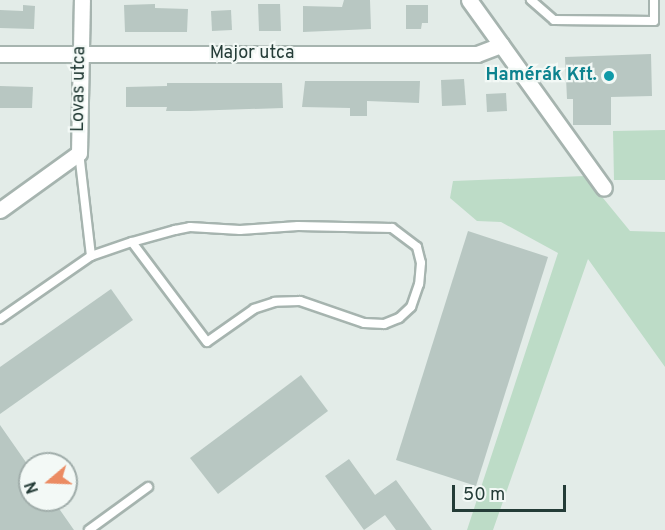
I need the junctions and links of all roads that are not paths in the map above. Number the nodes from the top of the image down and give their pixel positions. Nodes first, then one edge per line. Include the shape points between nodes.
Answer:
1 (82, 0) edge
2 (469, 0) edge
3 (531, 0) edge
4 (654, 0) edge
5 (501, 45) junction
6 (0, 54) edge
7 (81, 54) junction
8 (79, 153) junction
9 (604, 188) dead end
10 (0, 210) edge
11 (132, 242) junction
12 (91, 256) junction
13 (0, 319) edge
14 (148, 487) dead end
15 (89, 530) edge

1 - 7 street, Lovas utca
2 - 5 street
3 - 4 lane via 554,21 654,21
5 - 7 street, Major utca via 477,54
5 - 9 street
6 - 7 street, Major utca
7 - 8 street, Lovas utca
8 - 10 street, Lovas utca
8 - 12 lane
11 - 11 lane via 190,227 240,231 298,226 392,228 417,247 421,263 419,284 411,307 384,324 364,323 300,301 275,302 254,309 207,342
11 - 12 lane
12 - 13 lane
14 - 15 lane

